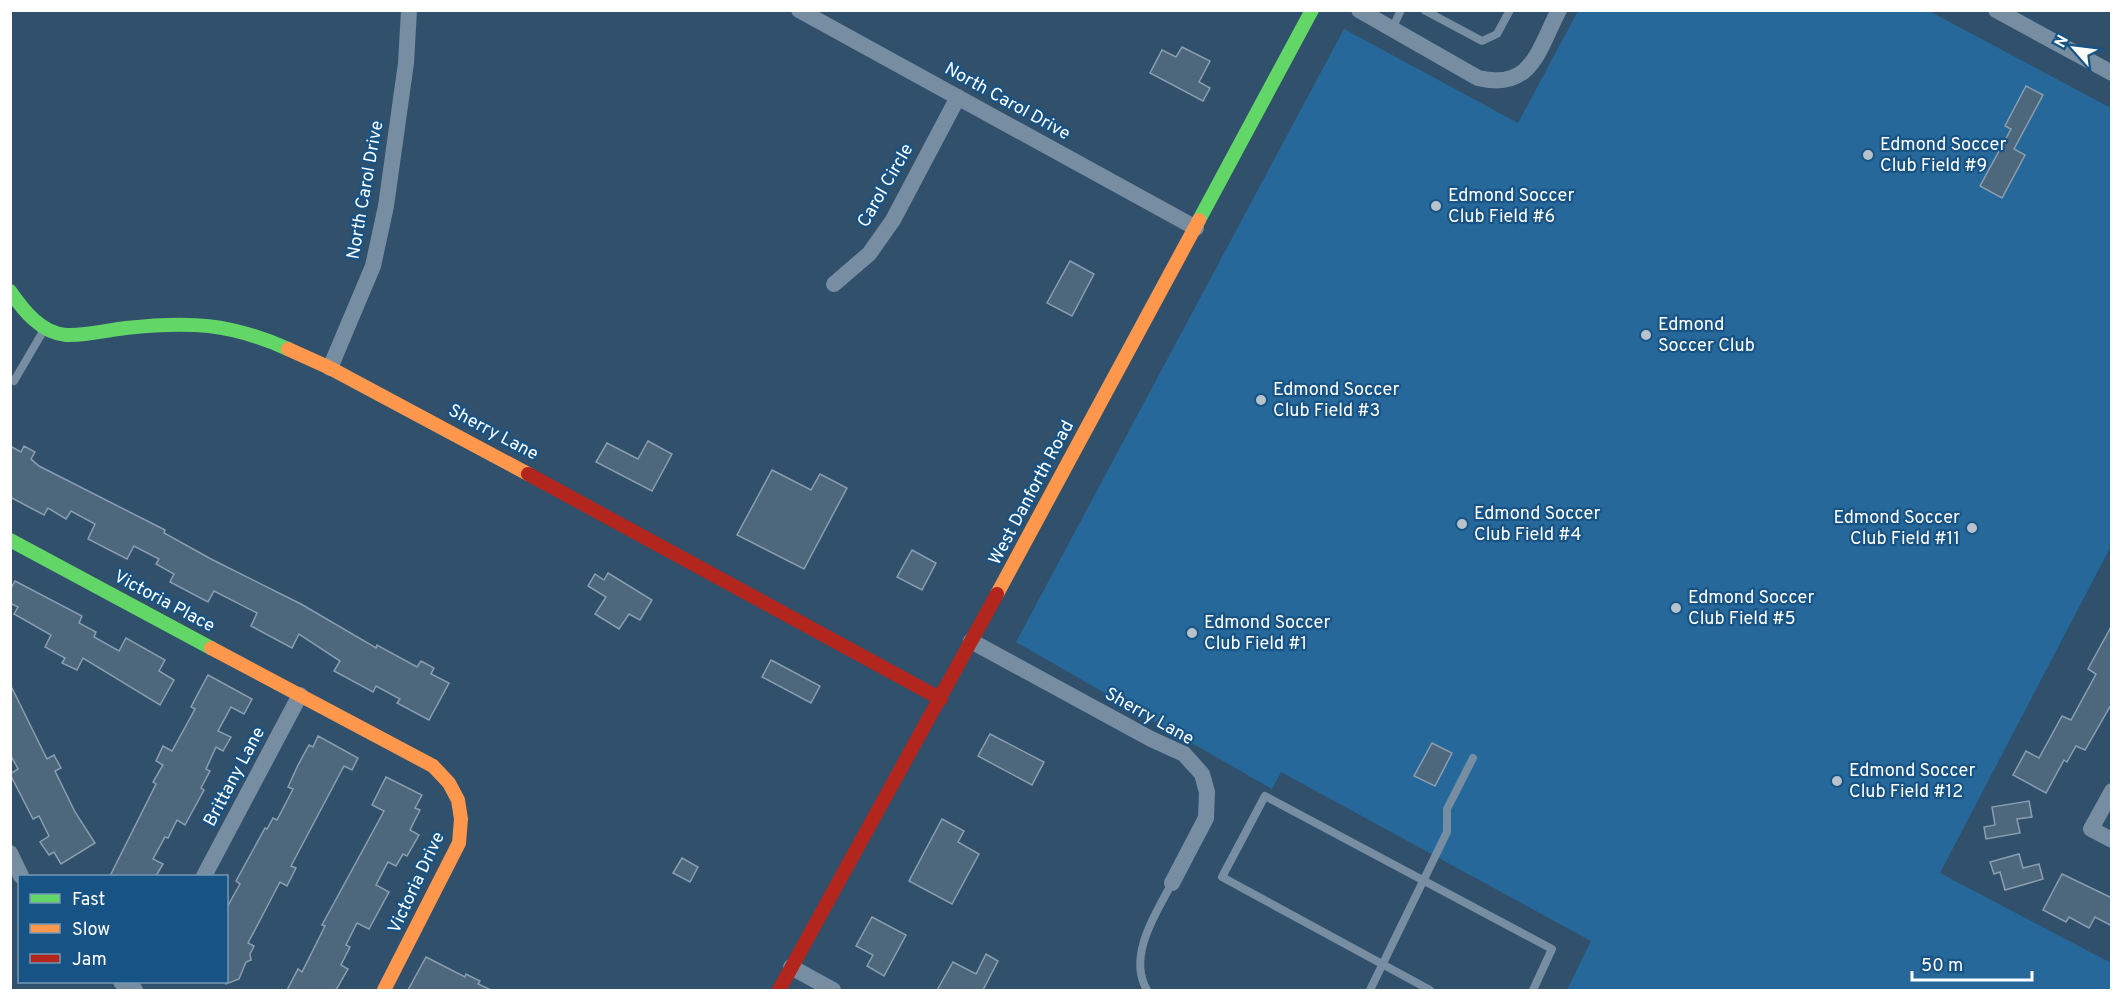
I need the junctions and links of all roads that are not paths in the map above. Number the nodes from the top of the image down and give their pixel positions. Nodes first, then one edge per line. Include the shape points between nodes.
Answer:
1 (409, 10) edge
2 (799, 10) edge
3 (1312, 10) edge
4 (1359, 10) edge
5 (1401, 10) edge
6 (1424, 10) edge
7 (1510, 10) edge
8 (1559, 10) edge
9 (1996, 10) edge
10 (1392, 29) junction
11 (2112, 73) edge
12 (958, 97) junction
13 (1196, 228) junction
14 (834, 284) dead end
15 (10, 291) edge
16 (45, 328) junction
17 (330, 368) junction
18 (14, 381) dead end
19 (10, 540) edge
20 (971, 641) junction
21 (300, 695) junction
22 (941, 699) junction
23 (1473, 758) dead end
24 (2112, 791) edge
25 (2112, 840) edge
26 (10, 853) edge
27 (21, 875) edge
28 (205, 875) edge
29 (1423, 881) junction
30 (1172, 883) joint
31 (1382, 967) junction
32 (791, 968) junction
33 (384, 990) edge
34 (779, 990) edge
35 (832, 990) edge
36 (1147, 990) edge
37 (1370, 990) edge
38 (1430, 990) edge
39 (1533, 990) edge

1 - 17 street, North Carol Drive via 406,63 386,206 373,266
2 - 12 street, North Carol Drive
3 - 13 street, West Danforth Road
4 - 10 street
5 - 10 lane
6 - 7 lane via 1482,41 1497,34
8 - 10 street via 1530,67 1514,79 1498,83 1478,78
9 - 11 street
12 - 13 street, North Carol Drive
12 - 14 street, Carol Circle via 893,220 868,254
13 - 20 street, West Danforth Road
15 - 16 street, Sherry Lane via 23,310
16 - 17 street, Sherry Lane via 66,335 162,324 214,325 255,334
16 - 18 lane
17 - 22 street, Sherry Lane
19 - 21 street, Victoria Place
20 - 22 street, West Danforth Road
20 - 30 street, Sherry Lane via 1151,740 1184,754 1202,774 1208,792 1206,818
21 - 28 street, Brittany Lane
21 - 33 street, Victoria Drive via 433,766 450,781 459,796 459,843
22 - 32 street, West Danforth Road
23 - 29 lane via 1447,809 1447,832
24 - 25 street via 2091,829
26 - 27 street
29 - 31 lane
29 - 31 lane via 1264,796 1222,877
29 - 39 lane via 1552,949
30 - 36 lane via 1142,947 1140,964
31 - 37 lane
31 - 38 lane
32 - 34 street, West Danforth Road
32 - 35 street

